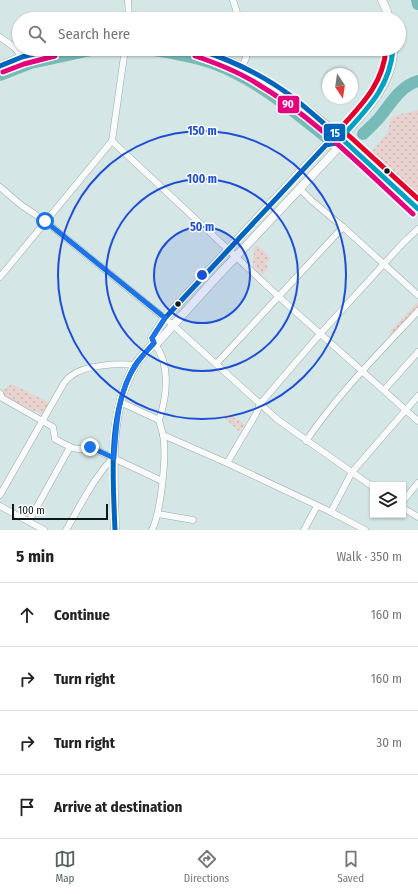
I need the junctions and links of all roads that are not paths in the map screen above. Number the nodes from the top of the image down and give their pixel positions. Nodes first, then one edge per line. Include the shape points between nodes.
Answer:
1 (128, 0) edge
2 (233, 0) edge
3 (382, 0) edge
4 (129, 12) edge
5 (237, 12) edge
6 (387, 12) edge
7 (0, 37) edge
8 (12, 46) edge
9 (26, 56) edge
10 (123, 56) edge
11 (218, 56) edge
12 (246, 56) edge
13 (393, 56) edge
14 (22, 57) joint
15 (0, 66) edge
16 (242, 67) junction
17 (112, 141) junction
18 (339, 141) junction
19 (0, 187) edge
20 (300, 188) junction
21 (418, 208) edge
22 (45, 221) junction
23 (343, 227) junction
24 (418, 229) edge
25 (229, 250) junction
26 (236, 256) junction
27 (384, 264) junction
28 (0, 277) edge
29 (418, 295) edge
30 (279, 297) junction
31 (418, 312) edge
32 (165, 318) junction
33 (173, 325) junction
34 (320, 334) junction
35 (154, 343) junction
36 (418, 352) edge
37 (216, 364) junction
38 (135, 365) junction
39 (362, 371) junction
40 (384, 390) junction
41 (0, 393) edge
42 (418, 396) edge
43 (120, 402) junction
44 (260, 404) junction
45 (406, 410) junction
46 (43, 420) junction
47 (159, 420) junction
48 (418, 421) edge
49 (163, 435) junction
50 (306, 441) junction
51 (70, 447) junction
52 (114, 458) junction
53 (227, 463) junction
54 (352, 472) junction
55 (162, 481) junction
56 (418, 482) edge
57 (370, 485) edge
58 (0, 495) edge
59 (406, 498) edge
60 (0, 506) edge
61 (317, 506) junction
62 (406, 510) edge
63 (331, 512) junction
64 (158, 514) junction
65 (418, 517) edge
66 (193, 520) dead end
67 (28, 522) junction
68 (44, 530) edge
69 (66, 530) edge
70 (115, 530) edge
71 (152, 530) edge
72 (304, 530) edge
73 (364, 530) edge

1 - 4 street
2 - 5 street
3 - 6 street
7 - 8 street
9 - 14 street
10 - 17 street
11 - 16 street
12 - 16 street
13 - 18 street via 378,95
14 - 15 street
16 - 18 street via 285,92
17 - 22 street
17 - 25 street
18 - 20 street via 337,149
18 - 21 street
18 - 25 street via 326,146
19 - 22 street
20 - 23 street
20 - 26 street
22 - 28 street
22 - 32 street
23 - 27 street
23 - 30 street
24 - 27 street
25 - 26 street
25 - 32 street
26 - 30 street
26 - 33 street
27 - 29 street
27 - 34 street
30 - 34 street
30 - 37 street
31 - 39 street
32 - 33 street
32 - 35 street via 152,338
33 - 35 street via 158,342
33 - 37 street
34 - 39 street
34 - 44 street
35 - 38 street
35 - 47 street via 159,349 166,383
36 - 40 street
37 - 44 street
38 - 43 street
38 - 46 street via 96,367 71,376 64,383
39 - 40 street
39 - 50 street
40 - 45 street
41 - 46 street via 2,398
42 - 45 street
43 - 47 street
43 - 52 street
44 - 50 street
44 - 53 street
45 - 48 street
45 - 54 street
46 - 51 street via 53,427 55,439
46 - 58 street
47 - 49 street
49 - 53 street
49 - 55 street
50 - 54 street
51 - 52 street via 82,451 90,447
51 - 67 street
52 - 55 street
52 - 69 street via 97,476
52 - 70 street
53 - 61 street
54 - 57 street
54 - 63 street
55 - 64 street
56 - 59 street
60 - 67 street
61 - 63 street
61 - 72 street
62 - 65 street
63 - 73 street
64 - 66 street
64 - 71 street
67 - 68 street

